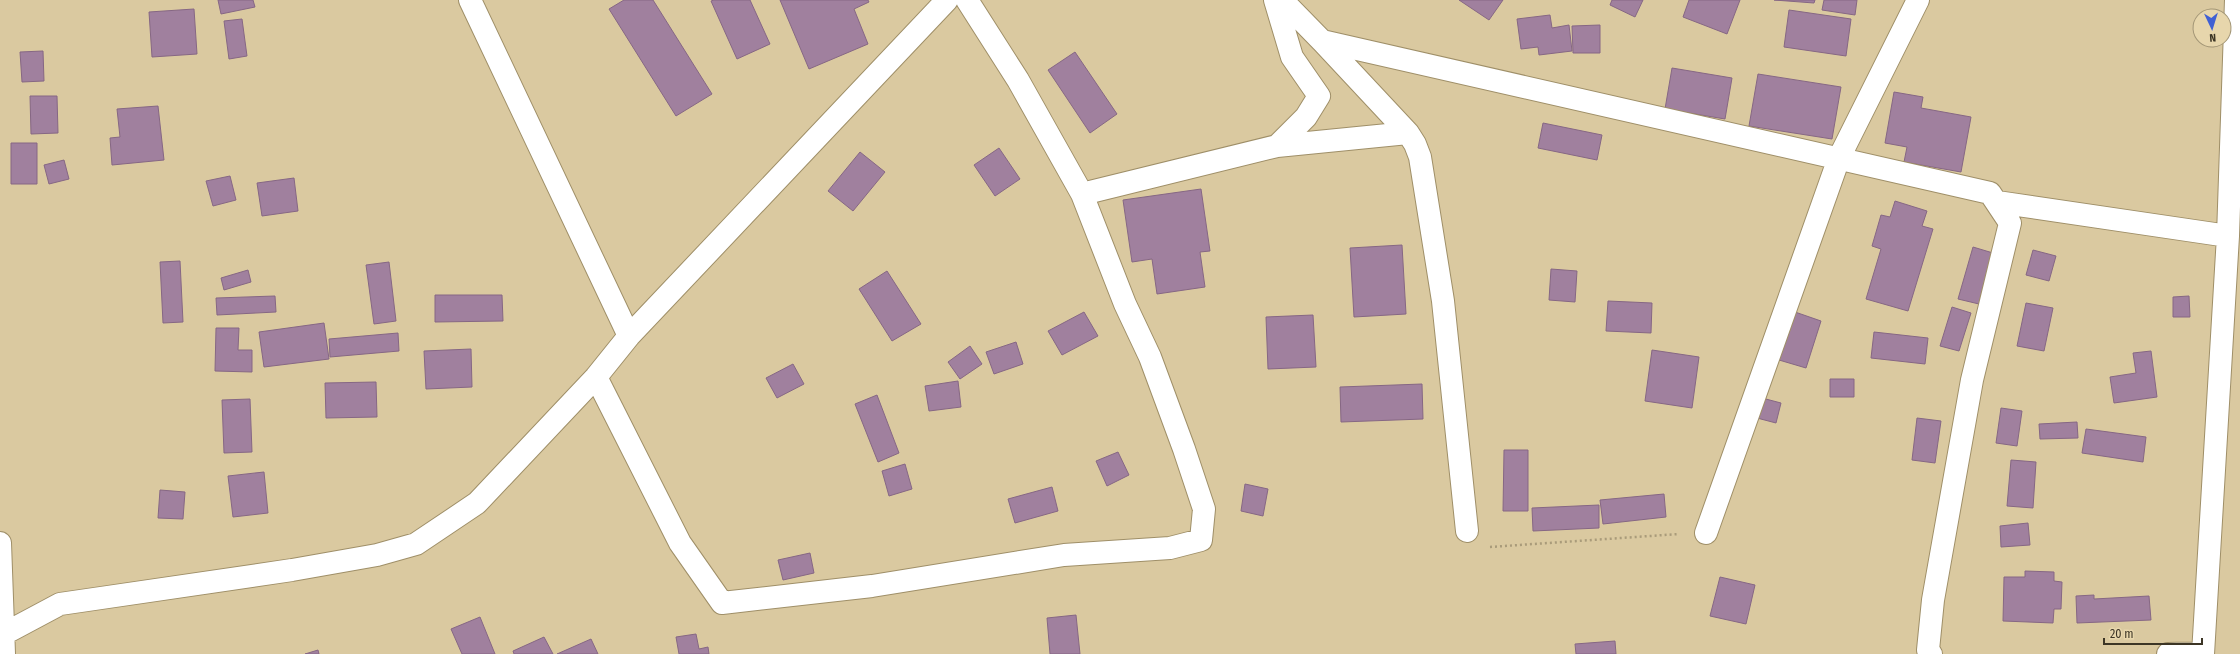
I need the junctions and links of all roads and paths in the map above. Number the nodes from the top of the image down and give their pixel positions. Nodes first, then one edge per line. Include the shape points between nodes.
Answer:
1 (470, 0) edge
2 (947, 0) edge
3 (967, 0) edge
4 (1275, 0) edge
5 (1282, 0) edge
6 (1918, 0) edge
7 (2236, 0) edge
8 (1322, 40) junction
9 (1408, 133) junction
10 (1277, 146) junction
11 (1839, 158) junction
12 (1082, 194) junction
13 (1997, 202) junction
14 (2228, 236) junction
15 (629, 336) junction
16 (596, 377) junction
17 (1467, 531) joint
18 (1706, 533) joint
19 (0, 543) edge
20 (2, 641) edge
21 (1931, 654) edge
22 (2168, 654) edge
23 (2203, 654) edge

1 - 15 street
2 - 15 street
3 - 12 street via 1018,80
4 - 10 street via 1292,57 1319,96 1306,117
5 - 8 street
6 - 11 street
7 - 14 street
8 - 9 street
8 - 11 street
9 - 10 street
9 - 17 street via 1420,157 1443,301
10 - 12 street
11 - 13 street via 1990,193
11 - 18 street
12 - 16 street via 1125,304 1150,357 1184,449 1204,509 1201,540 1170,548 1064,555 872,586 722,602 680,543
13 - 14 street
13 - 21 street via 2010,223 1972,380 1933,600 1928,650
14 - 23 street
15 - 16 street
16 - 20 street via 477,503 416,544 377,555 292,570 60,604
17 - 18 path via 1474,548
19 - 20 street
22 - 23 street

